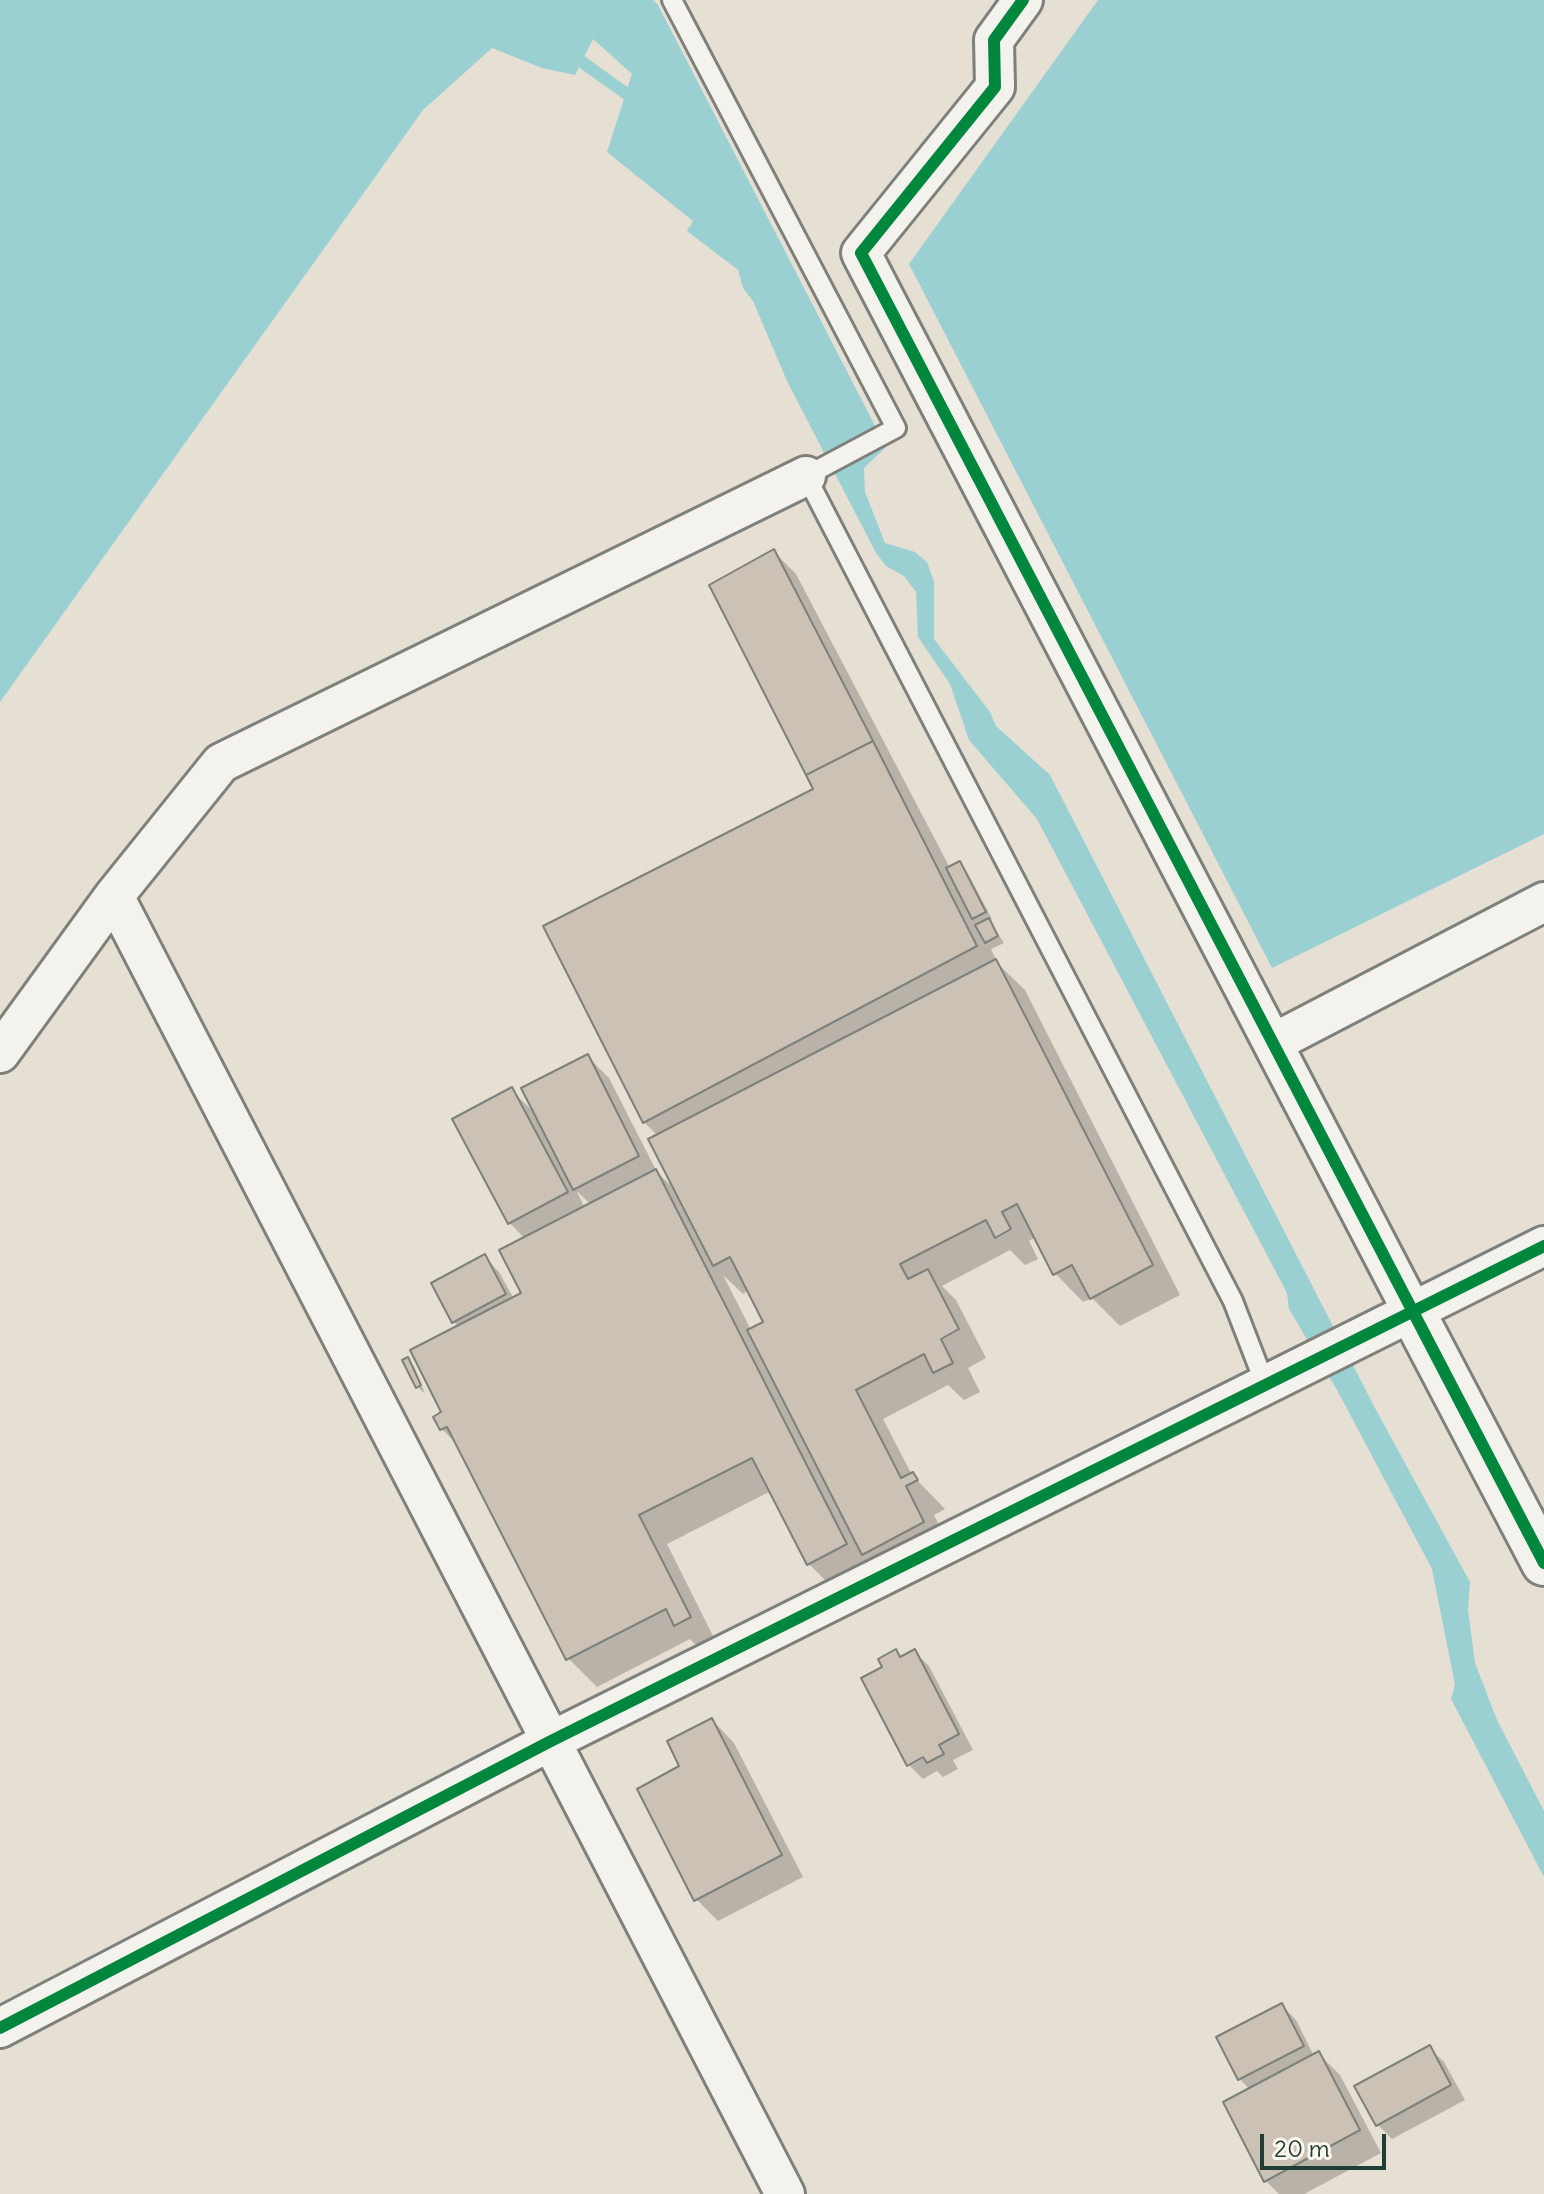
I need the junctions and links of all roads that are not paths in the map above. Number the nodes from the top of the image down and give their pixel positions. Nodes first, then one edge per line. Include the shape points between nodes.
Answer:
1 (672, 0) edge
2 (1023, 0) edge
3 (806, 476) junction
4 (114, 896) junction
5 (1544, 902) edge
6 (1275, 1042) junction
7 (0, 1053) edge
8 (1544, 1246) edge
9 (1412, 1311) junction
10 (1269, 1382) junction
11 (1544, 1563) edge
12 (551, 1741) junction
13 (0, 2028) edge
14 (785, 2194) edge

1 - 3 lane via 896,428
2 - 6 street via 994,40 995,87 861,253
3 - 4 street via 221,763
3 - 10 lane via 1233,1301
4 - 7 street
4 - 12 street
5 - 6 street
6 - 9 street
8 - 9 street
9 - 10 street
9 - 11 street
10 - 12 street
12 - 13 street
12 - 14 street

